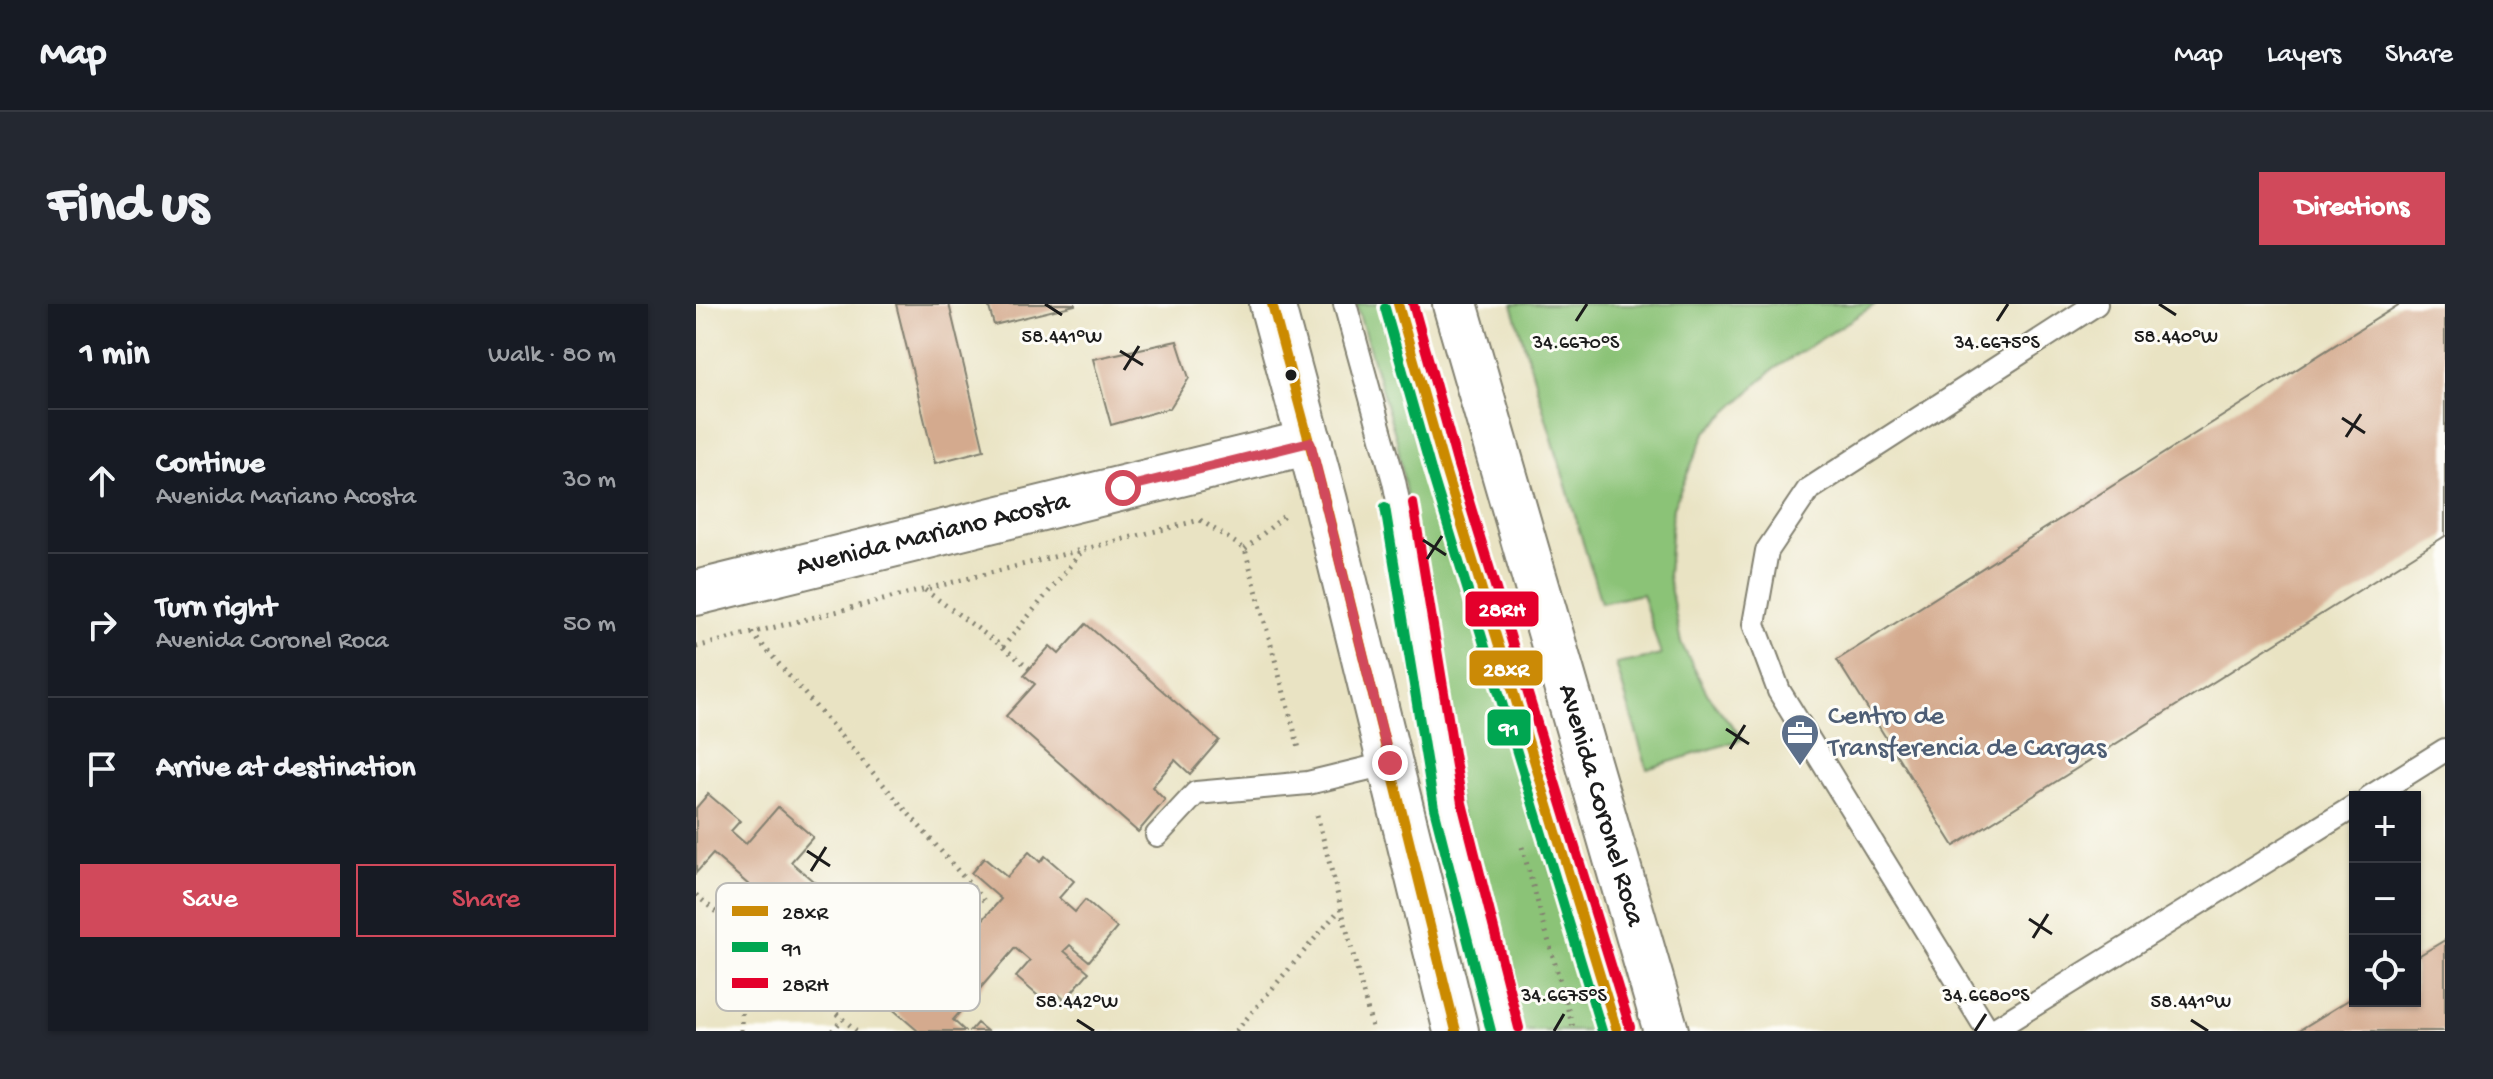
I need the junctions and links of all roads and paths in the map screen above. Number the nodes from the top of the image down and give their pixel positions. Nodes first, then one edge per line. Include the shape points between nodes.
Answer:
1 (1272, 304) edge
2 (1345, 304) edge
3 (1398, 304) edge
4 (1455, 304) edge
5 (2096, 304) edge
6 (1310, 442) junction
7 (1245, 549) dead end
8 (1083, 550) junction
9 (924, 589) junction
10 (696, 593) edge
11 (752, 633) junction
12 (696, 647) edge
13 (1003, 647) junction
14 (1030, 669) dead end
15 (2445, 750) edge
16 (1390, 763) junction
17 (2380, 791) edge
18 (2349, 810) edge
19 (1157, 835) dead end
20 (969, 883) edge
21 (696, 895) edge
22 (980, 896) edge
23 (985, 902) dead end
24 (1341, 908) dead end
25 (716, 912) edge
26 (741, 1011) edge
27 (834, 1011) edge
28 (843, 1019) junction
29 (741, 1031) edge
30 (832, 1031) edge
31 (857, 1031) edge
32 (1236, 1031) edge
33 (1456, 1031) edge
34 (1505, 1031) edge
35 (1617, 1031) edge
36 (1666, 1031) edge
37 (1990, 1031) edge

1 - 6 main road
2 - 34 lane via 1394,481 1448,806
3 - 35 lane
4 - 36 main road, Avenida Coronel Roca
5 - 37 lane via 1808,490 1767,551 1754,624 1779,691
6 - 10 main road, Avenida Mariano Acosta
6 - 16 main road
7 - 8 path via 1200,520
8 - 9 path
8 - 13 path
9 - 11 path
9 - 13 path
11 - 12 path
11 - 20 path
13 - 14 path
15 - 17 lane
16 - 19 lane via 1308,783 1196,793
16 - 33 main road
18 - 37 lane
21 - 25 path
22 - 23 path
24 - 32 path
26 - 29 path
27 - 28 path
28 - 30 path
28 - 31 path

